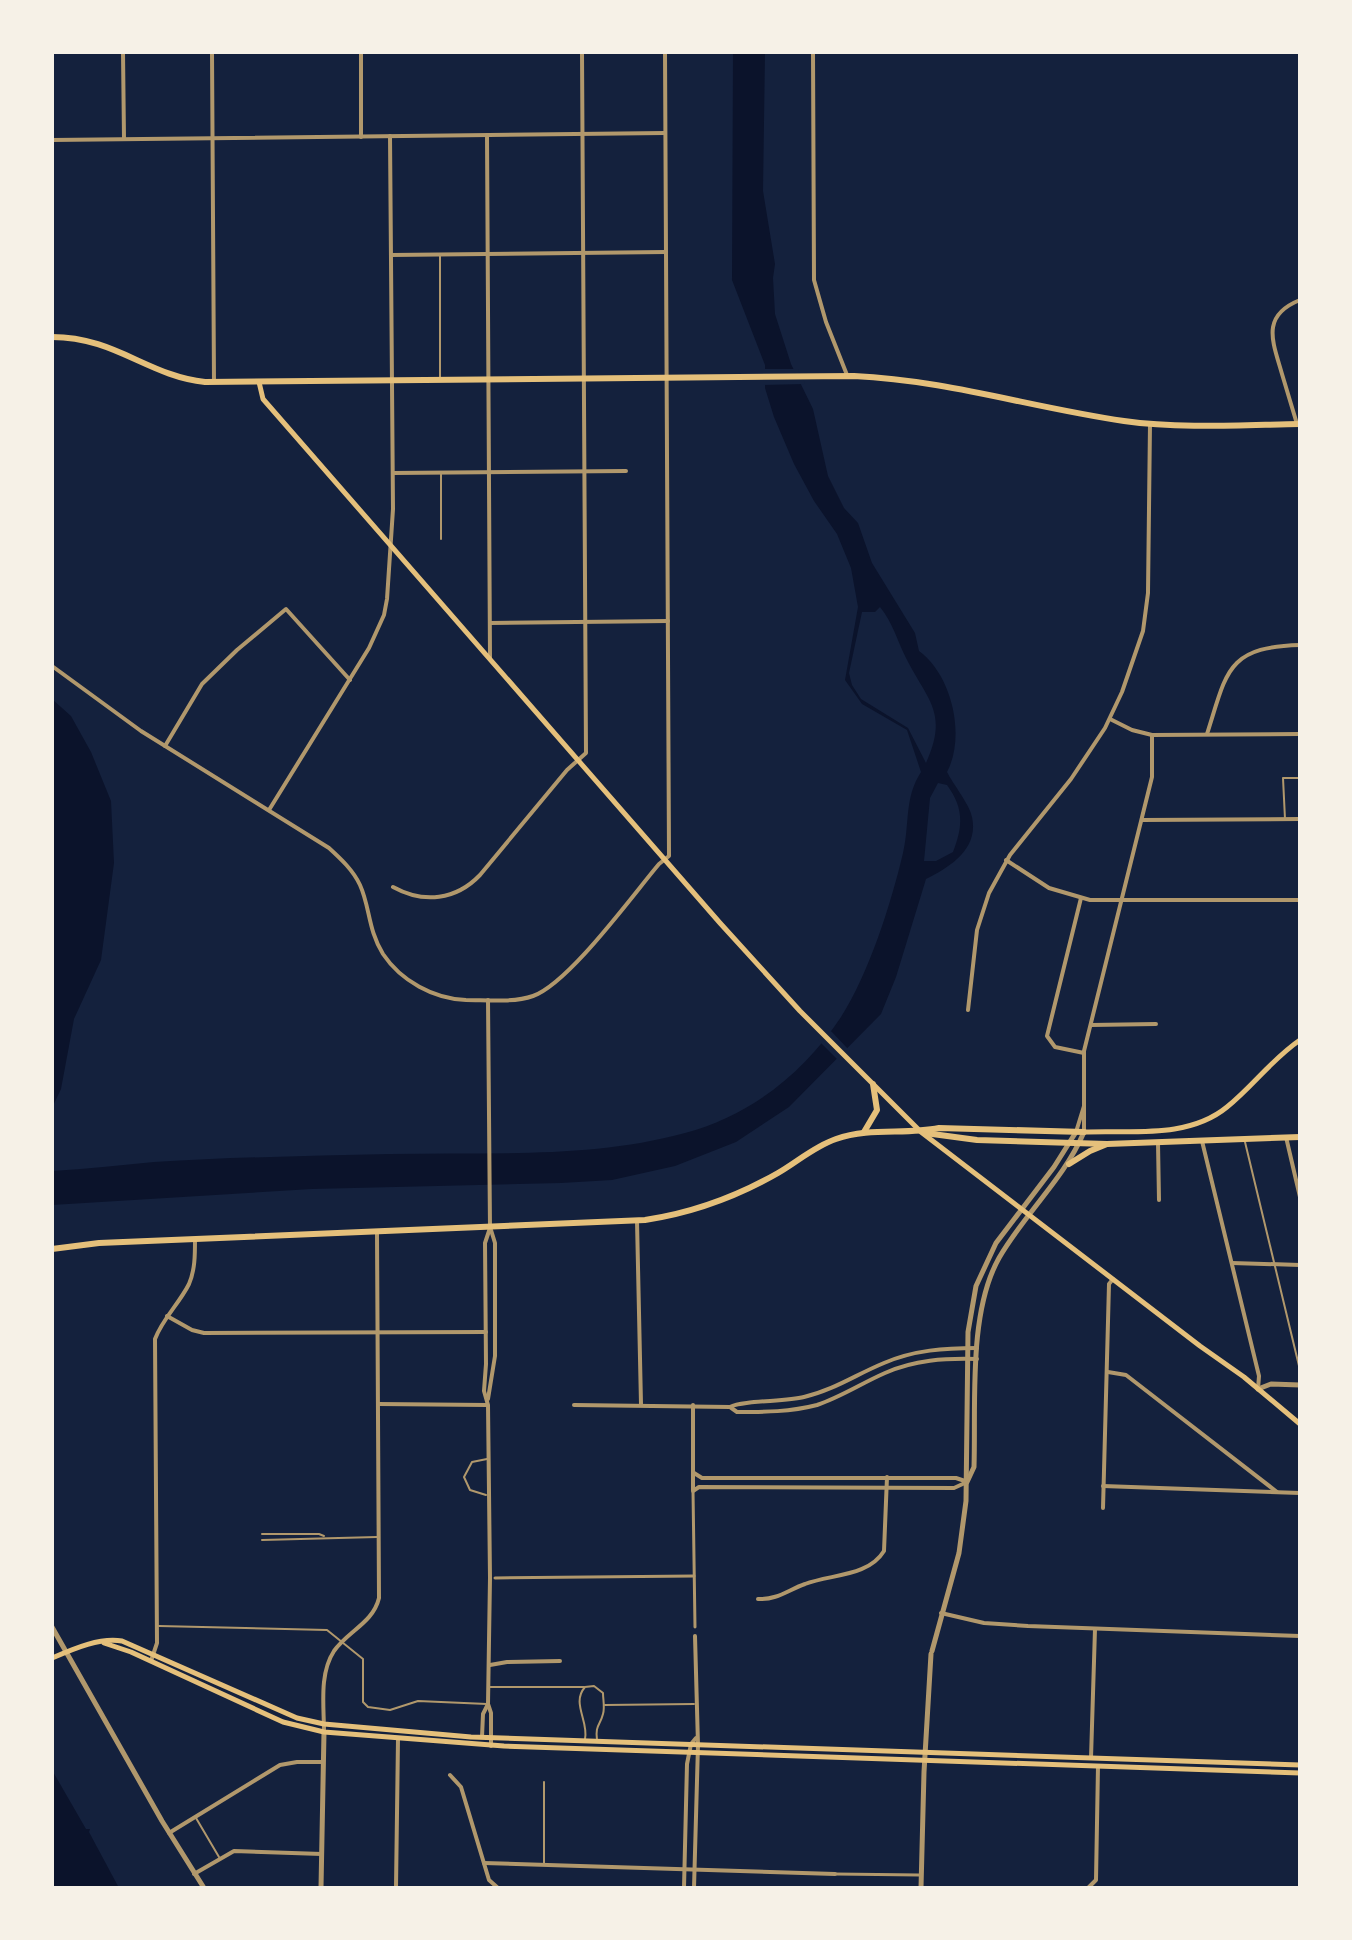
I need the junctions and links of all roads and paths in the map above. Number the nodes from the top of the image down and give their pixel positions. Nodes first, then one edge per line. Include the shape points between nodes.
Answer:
1 (123, 52) edge
2 (212, 52) edge
3 (361, 52) edge
4 (582, 52) edge
5 (665, 52) edge
6 (813, 52) edge
7 (665, 133) junction
8 (487, 135) junction
9 (583, 135) junction
10 (390, 136) junction
11 (361, 137) junction
12 (212, 138) junction
13 (124, 139) junction
14 (52, 140) edge
15 (666, 252) junction
16 (583, 253) junction
17 (391, 255) junction
18 (440, 255) junction
19 (488, 255) junction
20 (1300, 300) edge
21 (52, 337) edge
22 (847, 375) junction
23 (584, 378) junction
24 (666, 378) junction
25 (440, 380) junction
26 (488, 380) junction
27 (391, 381) junction
28 (259, 382) junction
29 (214, 383) junction
30 (1150, 424) junction
31 (1298, 424) edge
32 (584, 471) junction
33 (626, 471) dead end
34 (441, 472) junction
35 (489, 472) junction
36 (393, 473) junction
37 (441, 539) dead end
38 (390, 545) junction
39 (668, 621) junction
40 (585, 622) junction
41 (490, 623) junction
42 (1300, 645) edge
43 (490, 660) junction
44 (52, 666) edge
45 (350, 680) junction
46 (1110, 719) junction
47 (1300, 734) edge
48 (1152, 735) junction
49 (1207, 735) junction
50 (165, 746) junction
51 (579, 762) junction
52 (1300, 778) edge
53 (269, 810) junction
54 (1285, 819) junction
55 (1300, 819) edge
56 (1141, 820) junction
57 (664, 859) junction
58 (1006, 860) junction
59 (393, 887) dead end
60 (1081, 898) junction
61 (1300, 900) edge
62 (1121, 901) junction
63 (488, 1000) junction
64 (968, 1010) dead end
65 (1156, 1024) dead end
66 (1091, 1025) junction
67 (1300, 1040) edge
68 (1084, 1053) junction
69 (873, 1084) junction
70 (1084, 1106) junction
71 (864, 1132) junction
72 (921, 1132) junction
73 (1076, 1132) junction
74 (1084, 1132) junction
75 (1286, 1137) junction
76 (1300, 1137) edge
77 (1244, 1138) junction
78 (1202, 1141) junction
79 (1069, 1142) junction
80 (1080, 1142) junction
81 (1158, 1143) junction
82 (1107, 1144) junction
83 (1069, 1164) junction
84 (1300, 1197) edge
85 (1159, 1200) dead end
86 (1021, 1208) junction
87 (1030, 1215) junction
88 (637, 1221) junction
89 (490, 1228) junction
90 (377, 1233) junction
91 (195, 1240) junction
92 (52, 1249) edge
93 (1232, 1263) junction
94 (1274, 1264) junction
95 (1300, 1265) edge
96 (1113, 1279) junction
97 (167, 1316) junction
98 (486, 1332) junction
99 (379, 1333) junction
100 (967, 1348) junction
101 (977, 1348) junction
102 (967, 1358) junction
103 (894, 1359) junction
104 (977, 1359) junction
105 (897, 1369) junction
106 (1300, 1370) edge
107 (1106, 1372) junction
108 (1300, 1385) edge
109 (1258, 1389) junction
110 (488, 1403) junction
111 (378, 1404) junction
112 (641, 1404) junction
113 (574, 1405) dead end
114 (693, 1405) junction
115 (730, 1407) junction
116 (1300, 1424) edge
117 (488, 1459) junction
118 (694, 1473) junction
119 (887, 1477) junction
120 (967, 1482) junction
121 (886, 1486) junction
122 (1103, 1486) junction
123 (693, 1491) junction
124 (1277, 1492) junction
125 (1300, 1493) edge
126 (488, 1495) junction
127 (1103, 1508) dead end
128 (262, 1534) dead end
129 (325, 1537) junction
130 (378, 1537) junction
131 (262, 1540) dead end
132 (694, 1576) junction
133 (495, 1578) dead end
134 (758, 1599) dead end
135 (941, 1613) junction
136 (157, 1626) junction
137 (52, 1627) edge
138 (695, 1627) dead end
139 (1095, 1629) junction
140 (695, 1636) dead end
141 (1300, 1636) edge
142 (342, 1641) junction
143 (103, 1643) junction
144 (66, 1652) junction
145 (154, 1654) junction
146 (54, 1657) edge
147 (151, 1661) junction
148 (560, 1661) dead end
149 (490, 1665) junction
150 (489, 1687) junction
151 (585, 1687) junction
152 (488, 1704) junction
153 (697, 1704) junction
154 (603, 1705) junction
155 (324, 1724) junction
156 (324, 1732) junction
157 (482, 1737) junction
158 (492, 1738) junction
159 (398, 1739) junction
160 (584, 1741) junction
161 (597, 1741) junction
162 (695, 1742) junction
163 (482, 1745) junction
164 (491, 1746) junction
165 (926, 1752) junction
166 (689, 1753) junction
167 (697, 1754) junction
168 (1091, 1758) junction
169 (925, 1760) junction
170 (323, 1762) junction
171 (1300, 1765) edge
172 (1098, 1766) junction
173 (1300, 1773) edge
174 (450, 1775) dead end
175 (544, 1782) dead end
176 (195, 1817) junction
177 (169, 1833) junction
178 (322, 1854) junction
179 (220, 1858) junction
180 (484, 1863) junction
181 (544, 1864) junction
182 (684, 1869) junction
183 (694, 1870) junction
184 (194, 1874) junction
185 (835, 1874) joint
186 (921, 1875) junction
187 (204, 1888) edge
188 (321, 1888) edge
189 (396, 1888) edge
190 (498, 1888) edge
191 (684, 1888) edge
192 (694, 1888) edge
193 (921, 1888) edge
194 (1088, 1888) edge

1 - 13 street
2 - 12 street
3 - 11 street
4 - 9 street
5 - 7 street
6 - 22 street via 814,280
7 - 9 street
7 - 15 street
8 - 9 street
8 - 10 street
8 - 19 street
9 - 16 street
10 - 11 street
10 - 17 street
11 - 12 street
12 - 13 street
12 - 29 street
13 - 14 street
15 - 16 street
15 - 24 street
16 - 19 street
16 - 23 street
17 - 18 street
17 - 27 street
18 - 19 street
18 - 25 lane
19 - 26 street
20 - 31 street via 1279,314 1272,335
21 - 29 main road via 104,344 165,373
22 - 24 main road
22 - 30 main road via 943,384
23 - 24 main road
23 - 26 main road
23 - 32 street
24 - 39 street
25 - 26 main road
25 - 27 main road
26 - 35 street
27 - 28 main road
27 - 36 street
28 - 29 main road
28 - 38 main road via 263,399
30 - 31 main road
30 - 46 street via 1148,604
32 - 33 street
32 - 35 street
32 - 40 street
34 - 35 street
34 - 36 street
34 - 37 lane
35 - 41 street
36 - 38 street
38 - 43 main road
38 - 45 street via 384,615
39 - 40 street
39 - 57 street via 669,856
40 - 41 street
40 - 51 street via 586,753
41 - 43 street
42 - 49 street via 1262,648 1237,663 1223,683
43 - 51 main road
44 - 50 street
45 - 50 street via 286,609 202,684
45 - 53 street
46 - 48 street
46 - 58 street via 1077,771
47 - 49 street
48 - 49 street
48 - 56 street via 1152,777
50 - 53 street
51 - 57 main road
51 - 59 street via 466,888 436,898 414,897
52 - 54 lane via 1283,778
53 - 63 street via 349,867 361,887 374,936 404,975 421,989 451,1000
54 - 55 street
54 - 56 street
56 - 62 street
57 - 63 street via 554,984 532,996
57 - 69 main road via 755,963
58 - 60 street via 1049,888
58 - 64 street via 977,930
60 - 62 street
60 - 68 street via 1047,1036 1053,1046
61 - 62 street
62 - 66 street
63 - 89 street
65 - 66 street
66 - 68 street
67 - 74 main road via 1228,1106 1200,1123 1171,1130
68 - 70 street
69 - 71 main road via 877,1111
69 - 72 main road
70 - 73 street
70 - 74 street
71 - 72 main road
71 - 88 main road via 826,1142 725,1199
72 - 73 main road
72 - 79 main road via 977,1140
72 - 86 main road
73 - 74 main road
73 - 79 street
74 - 80 street
75 - 76 main road
75 - 77 main road
75 - 84 street
77 - 78 main road
77 - 94 lane
78 - 81 main road
78 - 93 street
79 - 80 main road
79 - 86 street
80 - 82 main road
80 - 83 street
81 - 82 main road
81 - 85 street
82 - 83 main road
83 - 87 street
86 - 87 main road
86 - 100 street via 976,1286
87 - 96 main road
87 - 101 street via 994,1268
88 - 89 main road
88 - 112 street
89 - 90 main road
89 - 98 street via 485,1243
89 - 110 street via 495,1243 495,1356
90 - 91 main road
90 - 99 street
91 - 92 main road
91 - 97 street via 191,1277
93 - 94 street
93 - 109 street via 1259,1374
94 - 95 street
94 - 106 lane
96 - 107 street
96 - 109 main road
97 - 99 street via 204,1333
97 - 136 street via 155,1339 154,1356
98 - 99 street
98 - 110 street
99 - 111 street
100 - 101 street
100 - 102 street
100 - 103 street
101 - 104 street
102 - 104 street
102 - 105 street
102 - 120 street
103 - 105 street
103 - 115 street via 814,1395
104 - 120 street via 974,1467
105 - 115 street via 801,1409 761,1413
107 - 122 street
107 - 124 street via 1126,1375
108 - 109 street
109 - 116 main road
110 - 111 street
110 - 117 street
111 - 130 street
112 - 113 street
112 - 114 street
114 - 115 street
114 - 118 street
117 - 126 street
117 - 126 lane via 469,1464 464,1477 470,1490
118 - 119 street via 702,1478
118 - 123 street
119 - 120 street
119 - 121 street
120 - 121 street via 954,1488
120 - 135 street via 959,1553
121 - 123 street
121 - 134 street via 884,1551 878,1561 770,1600
122 - 124 street
122 - 127 street
123 - 132 street
124 - 125 street
126 - 149 street
128 - 129 lane
129 - 130 lane
129 - 131 lane
130 - 142 street via 378,1602 369,1619
132 - 133 street
132 - 138 street
135 - 139 street via 1001,1624
135 - 165 street via 932,1653
136 - 142 lane via 327,1630
136 - 145 street
137 - 144 street
139 - 141 street
139 - 168 street
140 - 153 street
142 - 152 lane via 363,1659 363,1701 368,1707 390,1710 418,1701
142 - 155 street via 326,1671
143 - 144 main road
143 - 145 main road via 122,1641
143 - 147 main road
144 - 146 main road
144 - 177 street
145 - 147 street
145 - 155 main road via 287,1714
147 - 156 main road via 283,1722
148 - 149 street
149 - 150 street
150 - 151 lane
150 - 152 street
151 - 154 lane via 599,1688
151 - 160 lane via 580,1694 587,1727
152 - 157 street
152 - 158 street
153 - 154 lane
153 - 162 street
154 - 161 lane
155 - 156 street
155 - 157 main road
156 - 159 main road
156 - 170 street
157 - 158 main road
157 - 163 street
158 - 160 main road
158 - 164 street
159 - 163 main road
159 - 189 street
160 - 161 main road
161 - 162 main road
162 - 165 main road
162 - 166 street
162 - 167 street
163 - 164 main road
164 - 166 main road
165 - 168 main road
165 - 169 street
166 - 167 main road
166 - 182 street
167 - 169 main road
167 - 183 street
168 - 171 main road
169 - 172 main road
169 - 186 street
170 - 176 street via 280,1765
170 - 178 street
172 - 173 main road
172 - 194 street via 1096,1880
174 - 180 street via 461,1787
175 - 181 lane
176 - 177 street
176 - 179 lane
177 - 184 street
178 - 179 street via 234,1851
178 - 188 street
179 - 184 street
180 - 181 street
180 - 190 street
181 - 182 street
182 - 183 street
182 - 191 street
183 - 185 street
183 - 192 street
184 - 187 street
185 - 186 street
186 - 193 street

